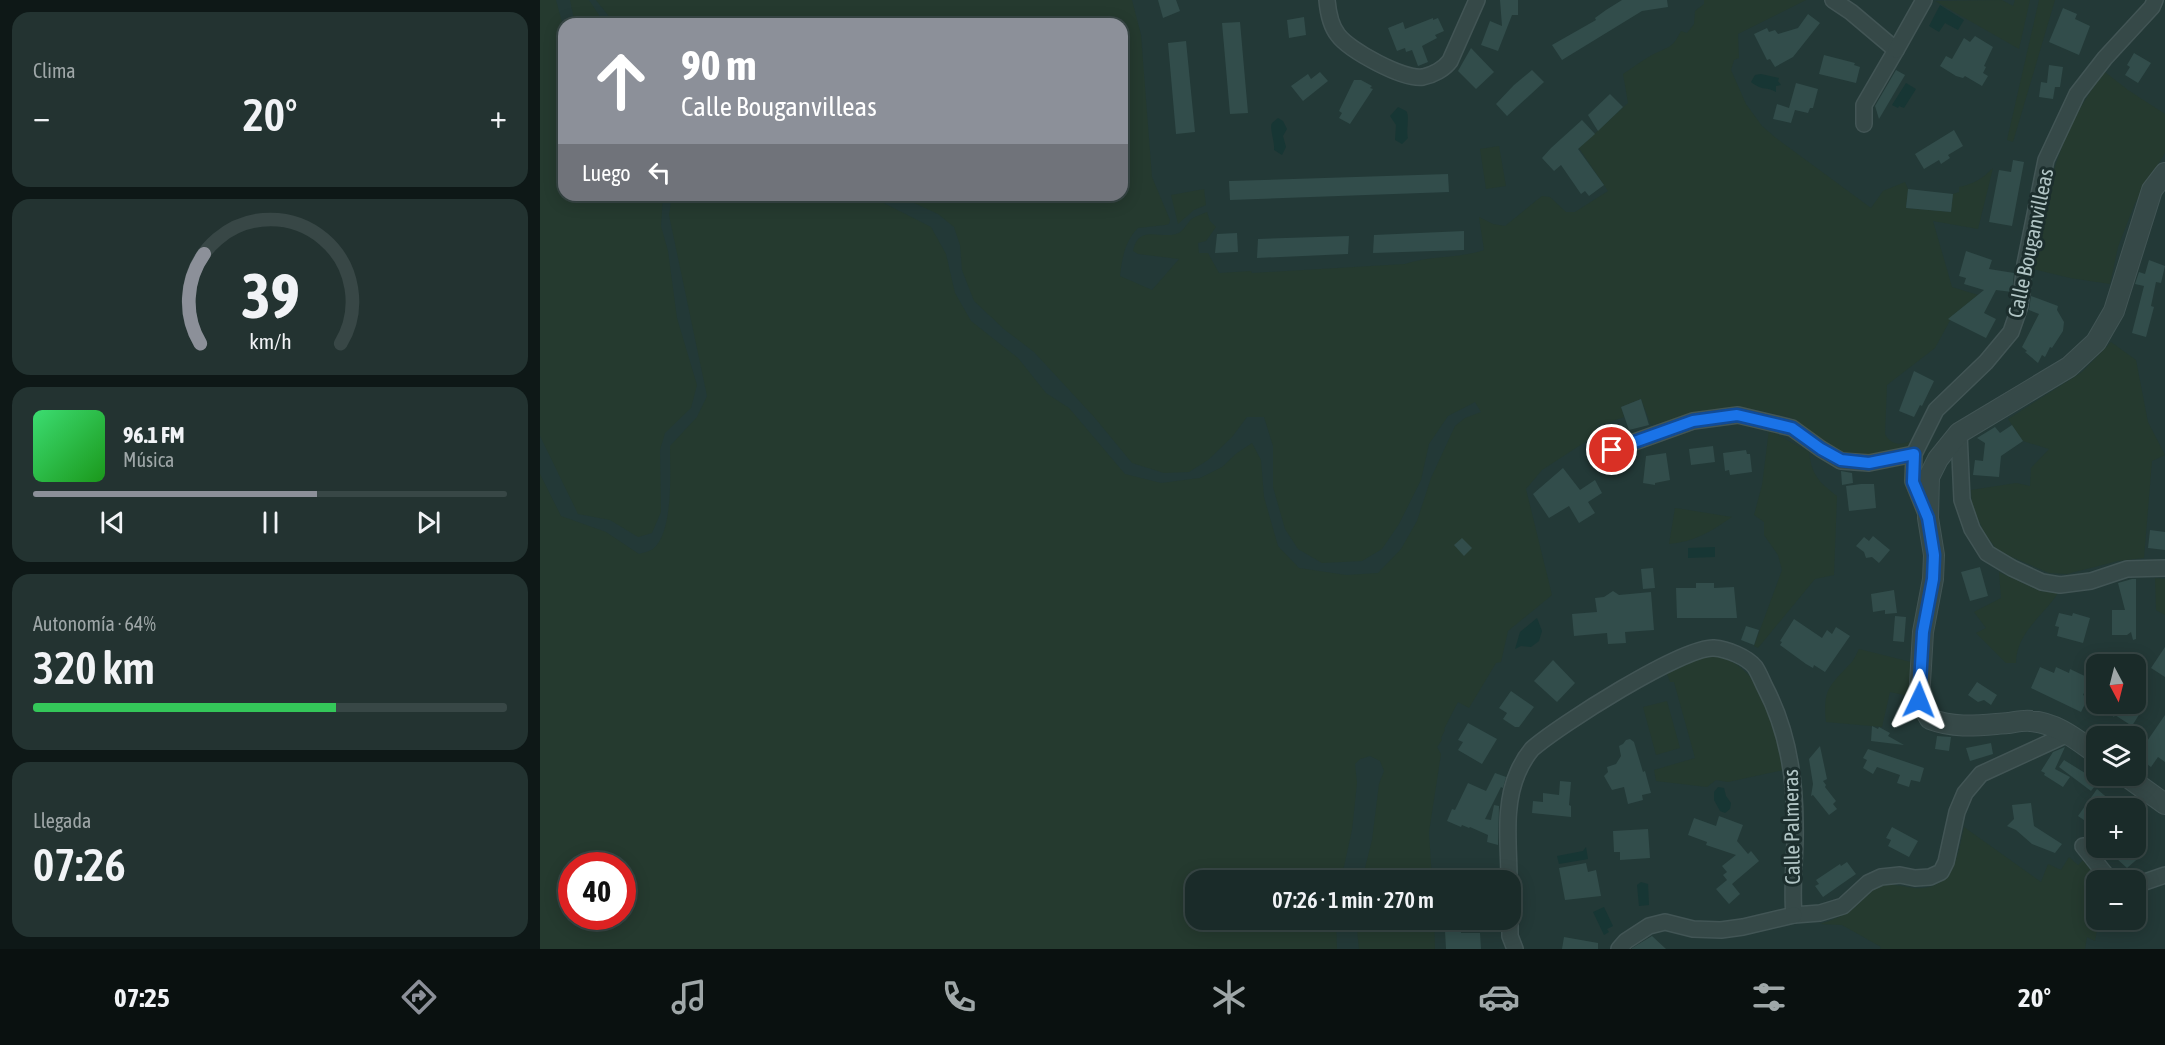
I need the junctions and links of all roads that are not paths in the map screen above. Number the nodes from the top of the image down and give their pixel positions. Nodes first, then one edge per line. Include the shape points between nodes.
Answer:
1 (1327, 0) edge
2 (1477, 0) edge
3 (1833, 0) edge
4 (1924, 0) edge
5 (2155, 0) edge
6 (1896, 50) junction
7 (1863, 124) dead end
8 (2165, 173) edge
9 (1959, 433) junction
10 (1612, 450) dead end
11 (1914, 454) junction
12 (1928, 518) junction
13 (2165, 568) edge
14 (2068, 734) junction
15 (2086, 746) edge
16 (2140, 786) edge
17 (2165, 804) edge
18 (2083, 846) dead end
19 (1509, 870) edge
20 (2102, 870) edge
21 (2165, 876) edge
22 (2146, 882) edge
23 (1794, 915) junction
24 (1510, 930) edge
25 (1515, 949) edge
26 (1618, 949) edge

1 - 2 street via 1333,27 1348,45 1406,76 1421,78 1450,61
3 - 6 street
4 - 6 street
5 - 11 street, Calle Bouganvilleas via 2077,94 2046,160 2020,306 2011,332 1936,410
6 - 7 street via 1864,105
8 - 9 street via 2152,190 2114,311 2096,342 2069,367
9 - 12 street via 1929,477
9 - 13 street via 1962,500 1972,529 1987,553 2042,582 2060,585 2127,569
10 - 11 street via 1693,421 1737,415 1792,428 1841,460 1869,463
11 - 12 street, Calle Bouganvilleas via 1913,482
12 - 14 street via 1933,579 1923,632 1919,700 1929,719 1964,727 2030,720
14 - 15 street
14 - 23 street, Calle Palmeras via 1981,774 1965,793 1957,812 1941,872 1930,877 1881,877 1843,906
16 - 17 street
18 - 20 street
19 - 23 street, Calle Palmeras via 1509,801 1518,773 1531,751 1560,728 1662,666 1713,648 1736,654 1754,666 1777,710 1791,760 1796,824
21 - 22 street
23 - 26 street via 1721,930 1665,922 1650,926
24 - 25 street

